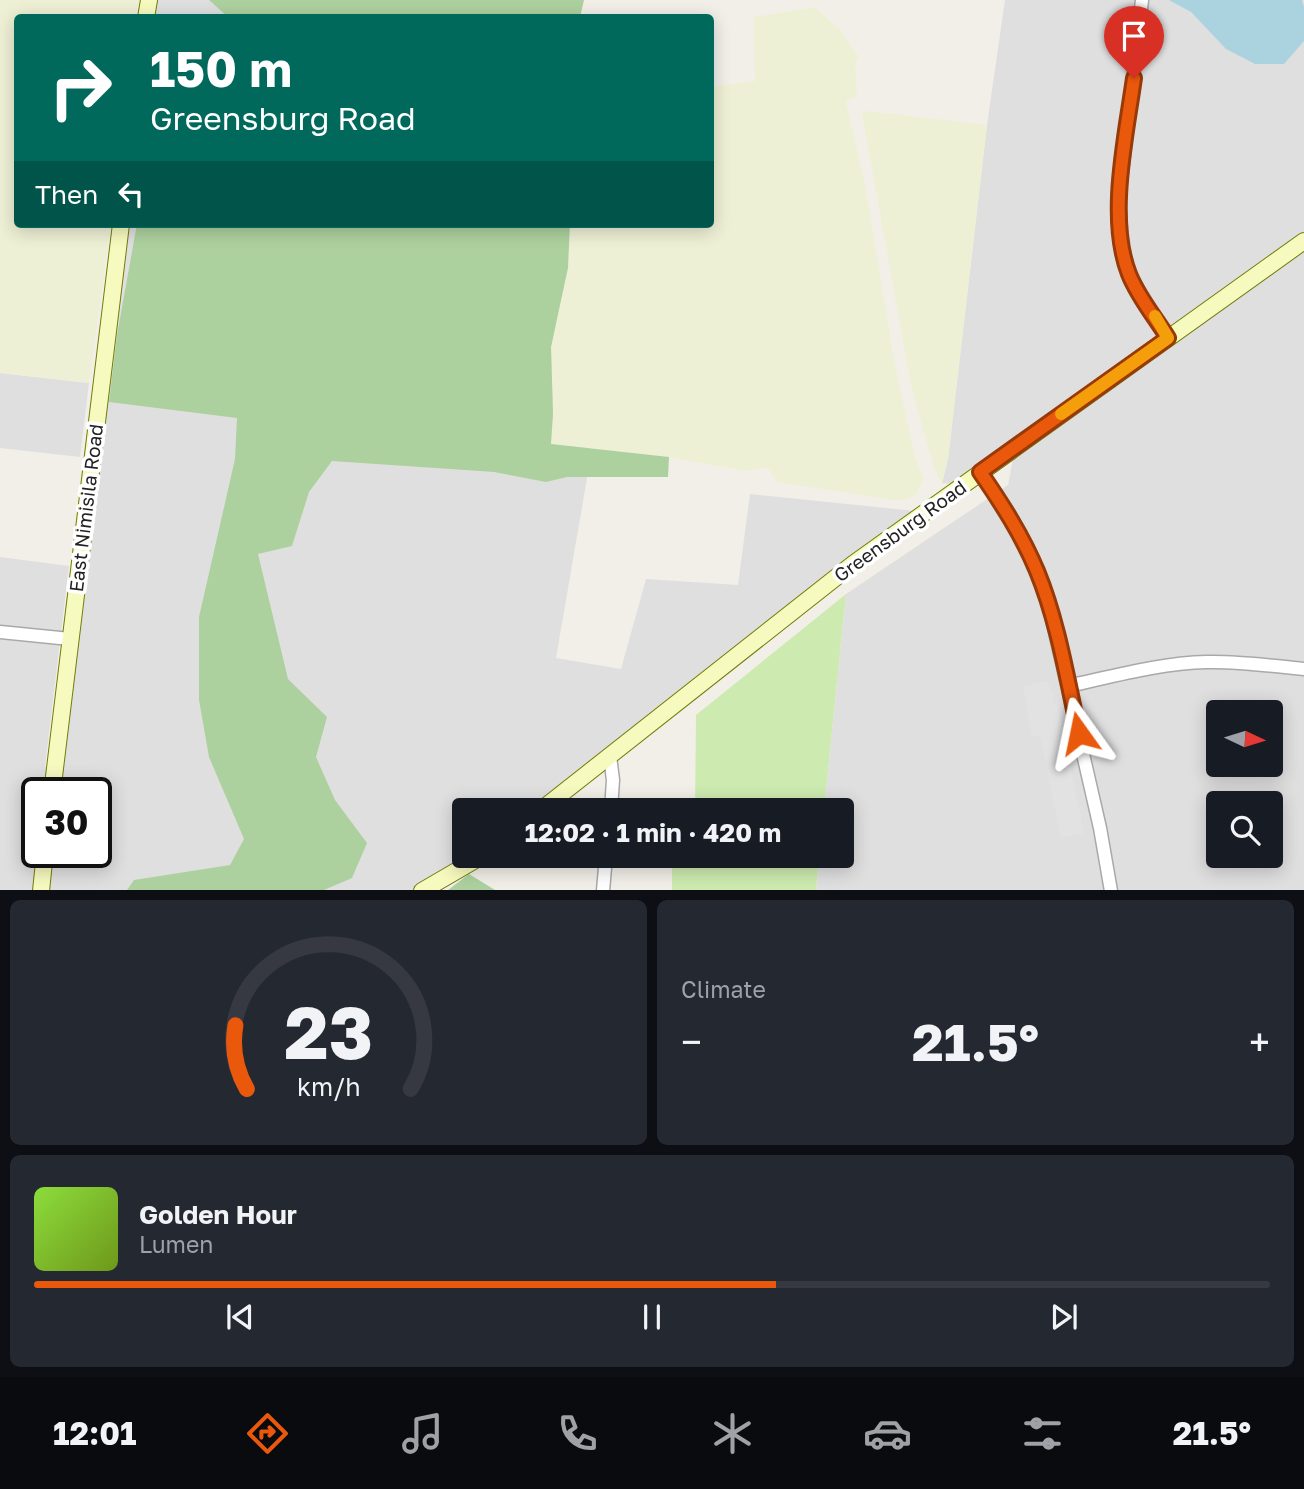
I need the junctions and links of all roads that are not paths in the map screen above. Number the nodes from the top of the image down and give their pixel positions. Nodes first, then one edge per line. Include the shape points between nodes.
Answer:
1 (1142, 0) edge
2 (121, 228) edge
3 (1304, 241) edge
4 (1168, 338) junction
5 (980, 472) junction
6 (0, 632) edge
7 (70, 639) junction
8 (1304, 669) edge
9 (1068, 686) junction
10 (610, 756) junction
11 (54, 777) edge
12 (556, 798) edge
13 (612, 798) edge
14 (43, 868) edge
15 (461, 868) edge
16 (605, 868) edge
17 (41, 890) edge
18 (424, 890) edge
19 (603, 890) edge
20 (1111, 890) edge

1 - 4 street via 1119,232 1130,276
2 - 7 main road, East Nimisila Road
3 - 4 main road, Greensburg Road
4 - 5 main road, Greensburg Road
5 - 9 street via 1005,508 1037,571
5 - 10 main road, Greensburg Road via 853,564
6 - 7 street
7 - 11 main road, East Nimisila Road
8 - 9 street via 1206,662
9 - 20 street
10 - 12 main road, Greensburg Road
10 - 13 street
14 - 17 main road
15 - 18 main road
16 - 19 street

